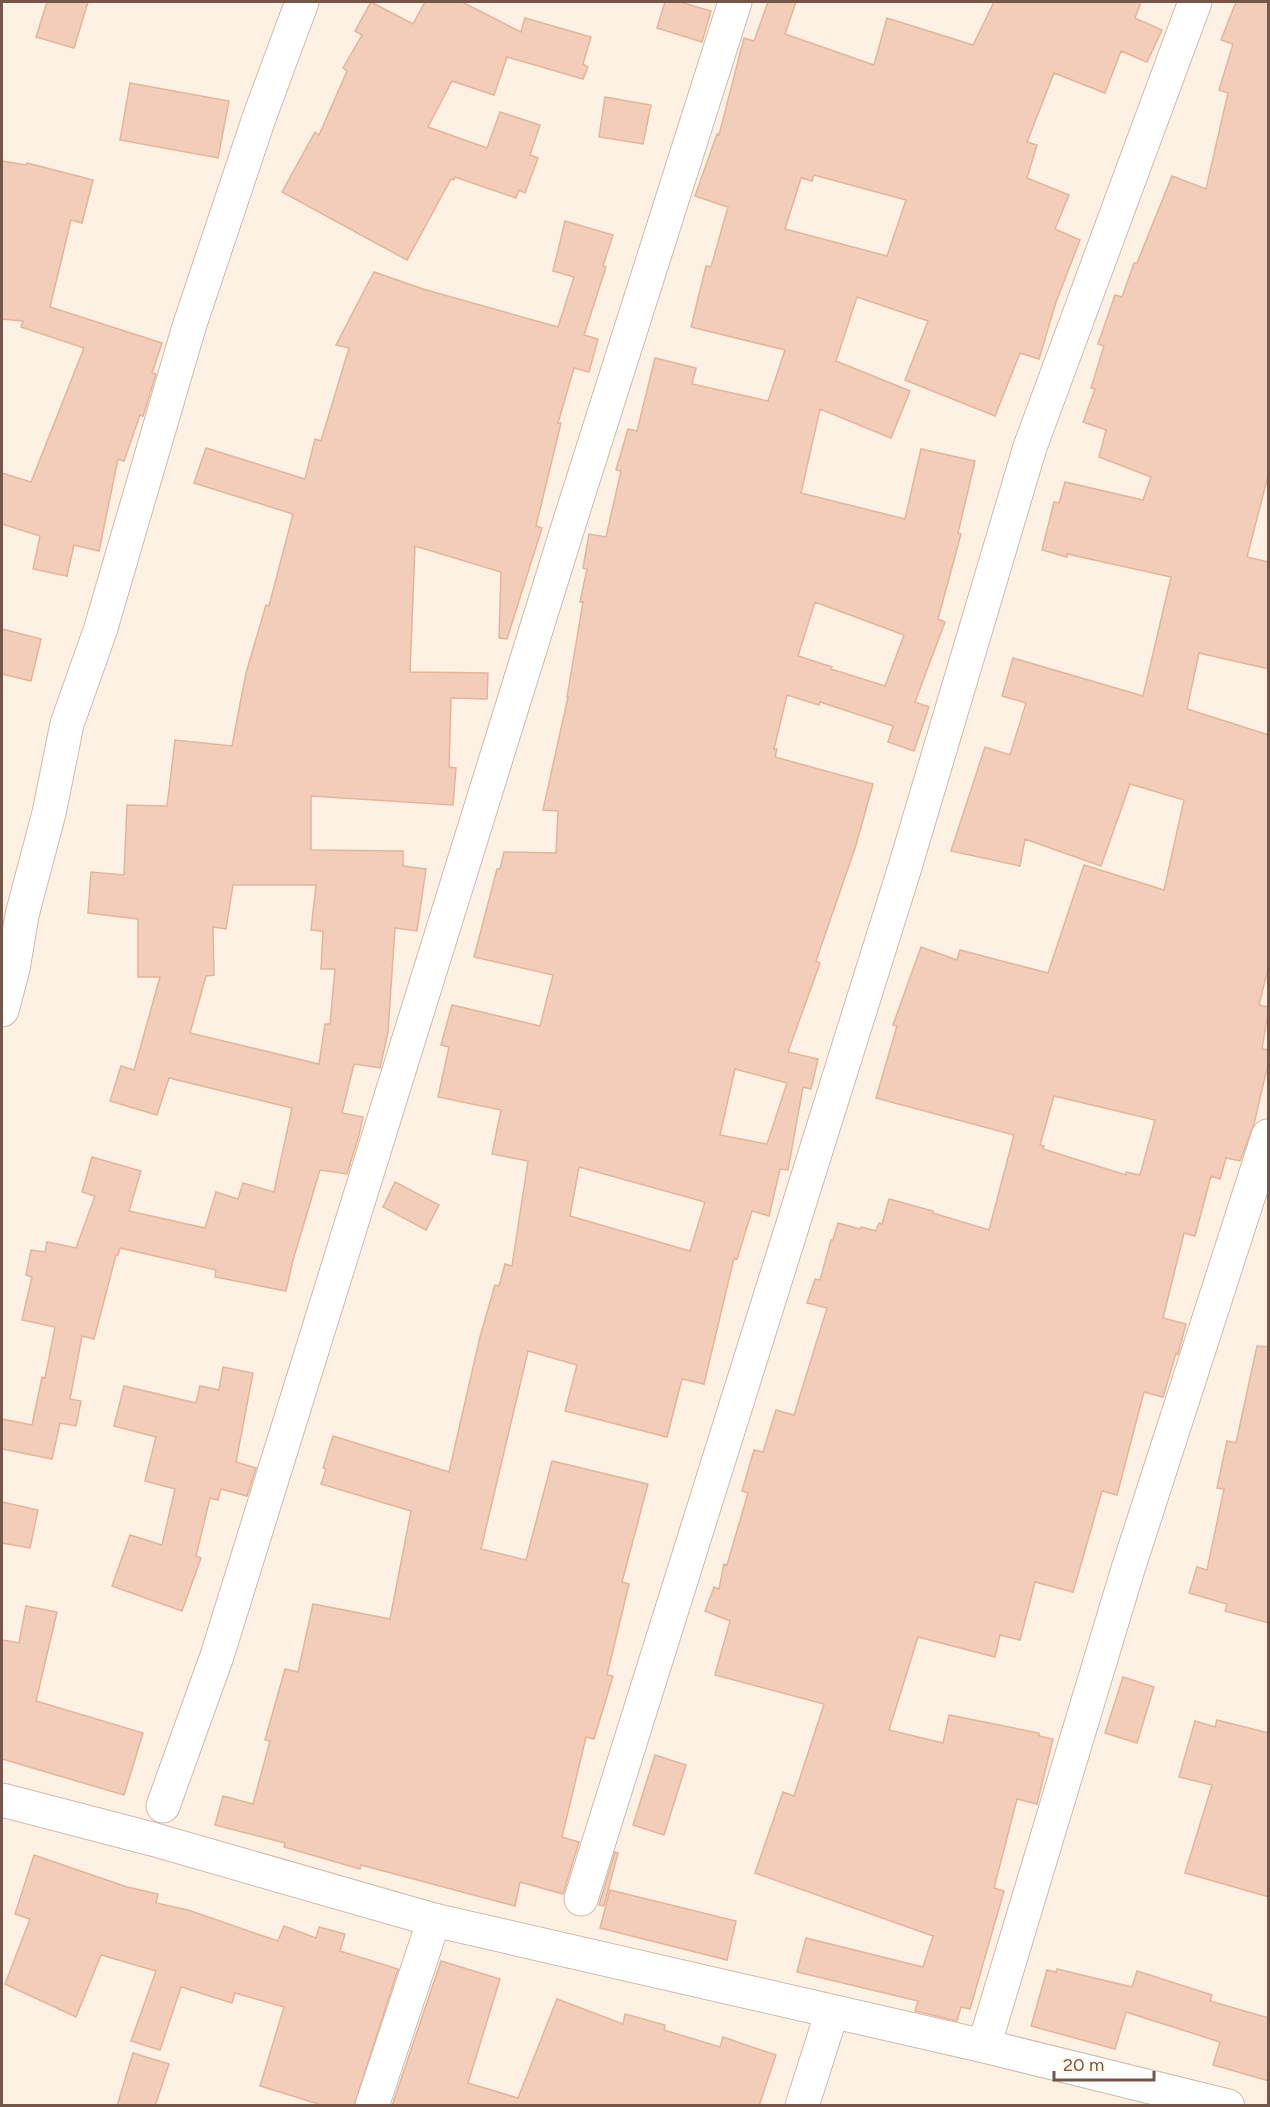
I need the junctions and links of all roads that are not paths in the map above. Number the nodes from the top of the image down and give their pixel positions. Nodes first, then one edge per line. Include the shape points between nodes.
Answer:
1 (302, 2) edge
2 (735, 2) edge
3 (1195, 2) edge
4 (2, 1010) edge
5 (1269, 1136) edge
6 (2, 1800) edge
7 (163, 1806) dead end
8 (581, 1899) dead end
9 (434, 1920) junction
10 (832, 2012) junction
11 (984, 2046) junction
12 (372, 2106) edge
13 (802, 2106) edge
14 (1228, 2106) edge

1 - 4 street via 189,327 100,631 67,724
2 - 7 street via 543,605 217,1656
3 - 8 street via 1030,447 905,867
5 - 11 street via 1128,1569
6 - 9 street
9 - 10 street
9 - 12 street
10 - 11 street
10 - 13 street
11 - 14 street

